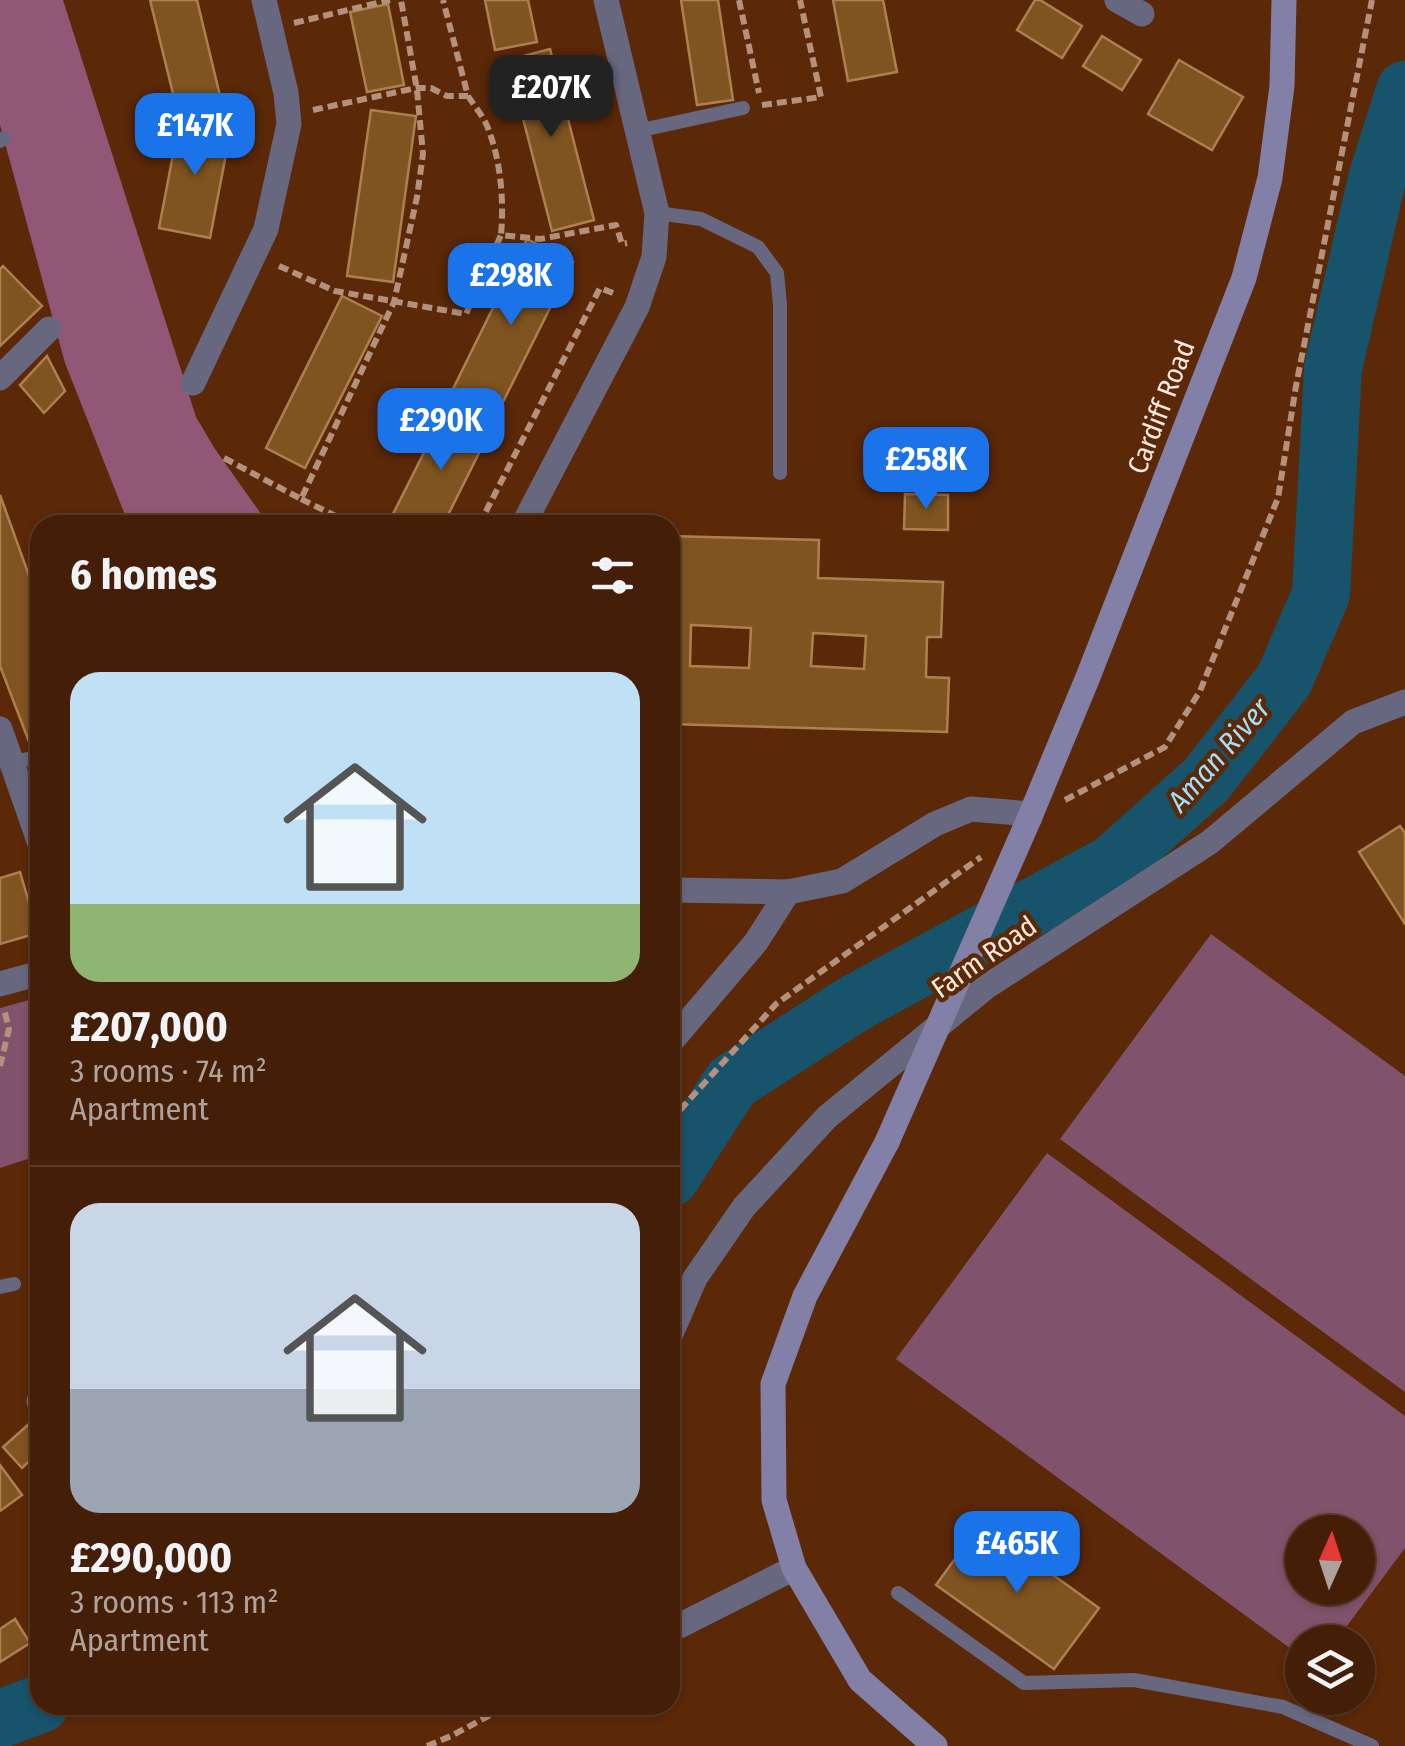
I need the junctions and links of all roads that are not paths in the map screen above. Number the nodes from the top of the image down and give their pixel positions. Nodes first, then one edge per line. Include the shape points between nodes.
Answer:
1 (264, 0) edge
2 (606, 0) edge
3 (1118, 0) edge
4 (1284, 0) edge
5 (1142, 14) dead end
6 (743, 108) dead end
7 (637, 132) junction
8 (657, 212) junction
9 (49, 329) dead end
10 (0, 378) edge
11 (194, 383) dead end
12 (780, 473) dead end
13 (527, 515) edge
14 (1405, 702) edge
15 (0, 729) edge
16 (6, 764) edge
17 (1030, 816) junction
18 (30, 820) edge
19 (680, 890) edge
20 (788, 892) junction
21 (30, 977) edge
22 (0, 988) edge
23 (680, 1031) edge
24 (680, 1313) edge
25 (794, 1568) junction
26 (898, 1593) dead end
27 (680, 1625) edge
28 (935, 1746) edge
29 (1372, 1746) edge

1 - 11 street via 290,124 266,229
2 - 7 street
3 - 5 street
4 - 17 main road, Cardiff Road via 1270,178 1244,278
6 - 7 lane
7 - 8 street
8 - 12 lane via 701,218 758,247 777,273
8 - 13 street via 654,257 637,307
9 - 10 street
14 - 24 street, Farm Road via 1353,722 1210,842 986,987 827,1117 744,1207 695,1278
15 - 16 street
16 - 18 street
17 - 20 street via 971,809 842,880
17 - 25 main road, Cardiff Road, bridge via 887,1142 805,1296 773,1384 774,1500
19 - 20 street
20 - 23 street via 756,942
21 - 22 street
25 - 27 street
25 - 28 main road, Cardiff Road via 860,1680
26 - 29 lane via 1024,1683 1153,1683 1283,1707

